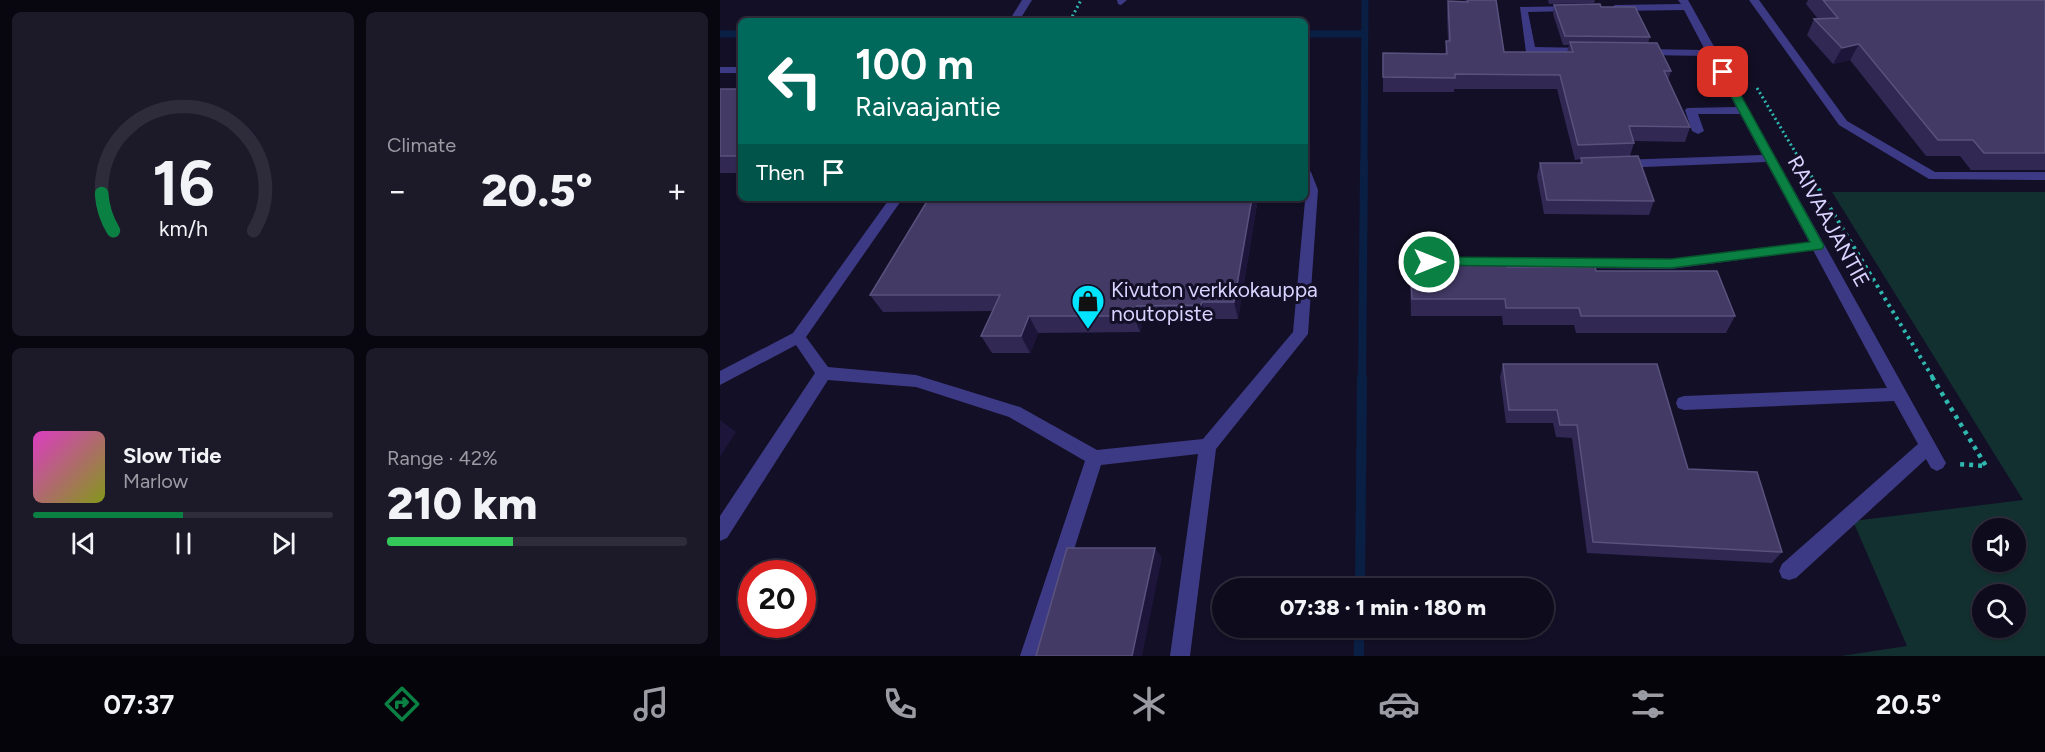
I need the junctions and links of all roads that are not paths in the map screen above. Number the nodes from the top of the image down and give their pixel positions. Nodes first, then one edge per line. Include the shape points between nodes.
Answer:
1 (1027, 0) edge
2 (1754, 0) edge
3 (1685, 3) edge
4 (1582, 8) edge
5 (1605, 8) edge
6 (1016, 18) edge
7 (1599, 51) edge
8 (1633, 52) edge
9 (1713, 53) junction
10 (720, 70) edge
11 (738, 70) edge
12 (1744, 111) junction
13 (1698, 131) dead end
14 (1770, 158) junction
15 (1607, 164) edge
16 (2045, 176) edge
17 (1308, 180) edge
18 (895, 201) edge
19 (1818, 246) junction
20 (1475, 262) edge
21 (798, 338) junction
22 (824, 374) junction
23 (720, 378) edge
24 (1900, 394) junction
25 (1684, 403) dead end
26 (1208, 446) junction
27 (1928, 446) junction
28 (1095, 458) junction
29 (1937, 463) road end
30 (720, 532) edge
31 (1789, 571) dead end
32 (1030, 656) edge
33 (1180, 656) edge

1 - 6 street
2 - 16 street via 1843,123 1933,176
3 - 5 street
3 - 9 street, RAIVAAJANTIE
4 - 7 street via 1523,9 1530,51
8 - 9 street
9 - 12 street, RAIVAAJANTIE
10 - 11 street
12 - 13 street via 1691,110
12 - 14 street, RAIVAAJANTIE
14 - 15 street
14 - 19 street, RAIVAAJANTIE
17 - 26 street via 1312,190 1300,334
18 - 21 street
19 - 20 street via 1671,264
19 - 24 street, RAIVAAJANTIE
21 - 22 street
21 - 23 street
22 - 28 street via 916,381 1014,412
22 - 30 street
24 - 25 street
24 - 27 street, RAIVAAJANTIE
26 - 28 street
26 - 33 street
27 - 29 street, RAIVAAJANTIE
27 - 31 street
28 - 32 street

